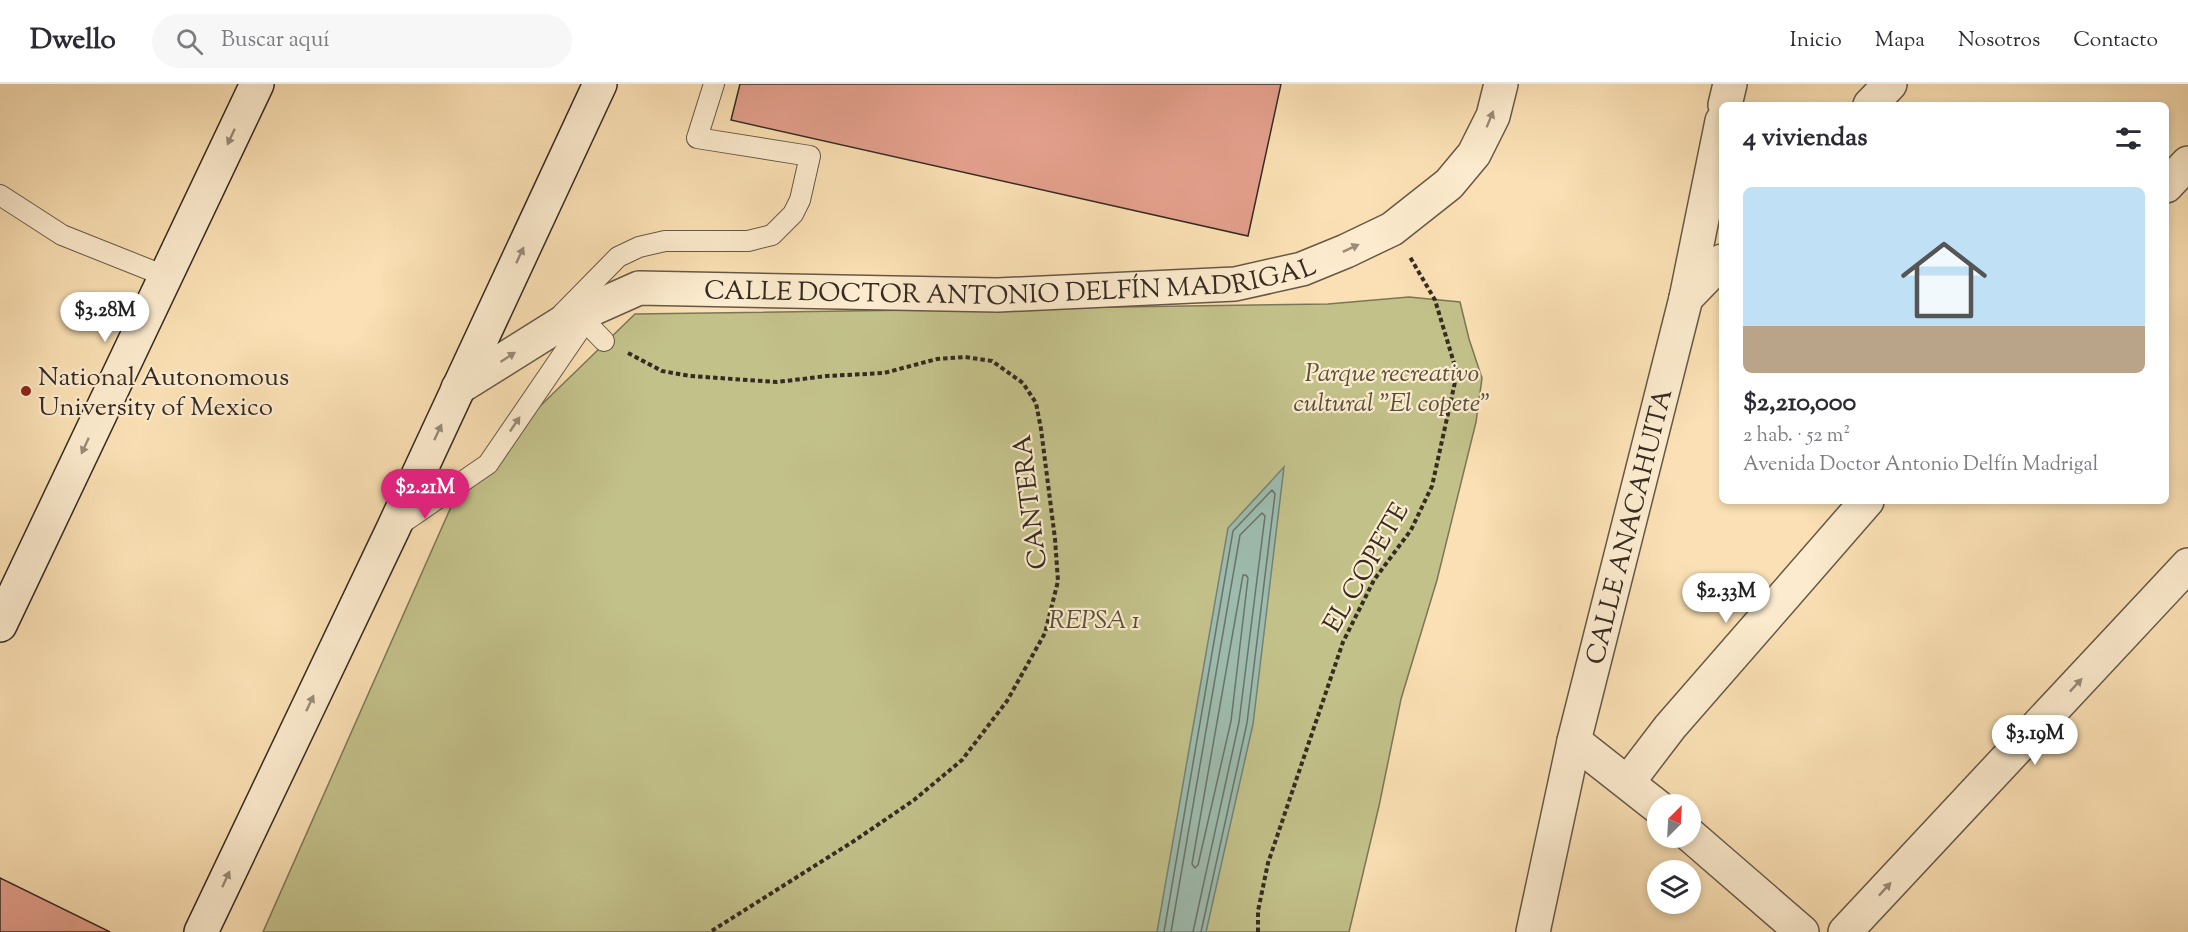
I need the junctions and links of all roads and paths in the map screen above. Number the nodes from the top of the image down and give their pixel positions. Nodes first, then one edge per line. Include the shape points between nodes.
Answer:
1 (257, 84) edge
2 (600, 84) edge
3 (714, 84) edge
4 (1501, 84) edge
5 (1730, 84) edge
6 (1890, 84) edge
7 (1726, 102) edge
8 (1873, 102) edge
9 (1719, 136) edge
10 (2188, 163) edge
11 (2169, 183) edge
12 (0, 195) edge
13 (1392, 229) junction
14 (1719, 264) edge
15 (165, 276) junction
16 (1686, 298) junction
17 (582, 319) junction
18 (542, 335) junction
19 (604, 341) joint
20 (458, 388) junction
21 (1864, 504) edge
22 (393, 529) junction
23 (2188, 565) edge
24 (0, 625) edge
25 (1574, 741) junction
26 (1628, 782) junction
27 (1647, 798) edge
28 (1701, 845) edge
29 (201, 932) edge
30 (710, 932) edge
31 (1258, 932) edge
32 (1533, 932) edge
33 (1802, 932) edge
34 (1845, 932) edge

1 -> 15 street
20 -> 2 street
3 - 18 lane via 697,138 810,156 793,214 772,235 748,241 665,241 618,257
13 -> 4 street, CALLE DOCTOR ANTONIO DELFÍN MADRIGAL via 1449,184 1474,154 1493,116
5 - 7 street
6 - 8 street
9 - 16 street, CALLE ANACAHUITA
10 - 11 street
12 - 15 lane via 62,235
17 -> 13 street, CALLE DOCTOR ANTONIO DELFÍN MADRIGAL via 639,288 998,295 1235,284 1302,269
13 - 31 path, EL COPETE via 1428,284 1457,373 1432,486 1410,530 1374,580 1339,652 1268,863 1258,911
14 - 16 street
15 -> 24 street
16 - 25 street, CALLE ANACAHUITA
17 - 18 street, CALLE DOCTOR ANTONIO DELFÍN MADRIGAL
17 - 19 lane
22 -> 17 lane via 488,464
20 -> 18 street, CALLE DOCTOR ANTONIO DELFÍN MADRIGAL
19 - 30 path, CANTERA via 663,371 777,382 884,373 937,359 965,357 992,361 1023,383 1036,403 1041,429 1058,581 1045,633 1007,701 962,760 914,800
22 -> 20 street
21 - 26 street via 1670,727
29 -> 22 street
34 -> 23 street
25 - 26 street
25 - 32 street, CALLE ANACAHUITA
26 - 27 street
28 - 33 street

